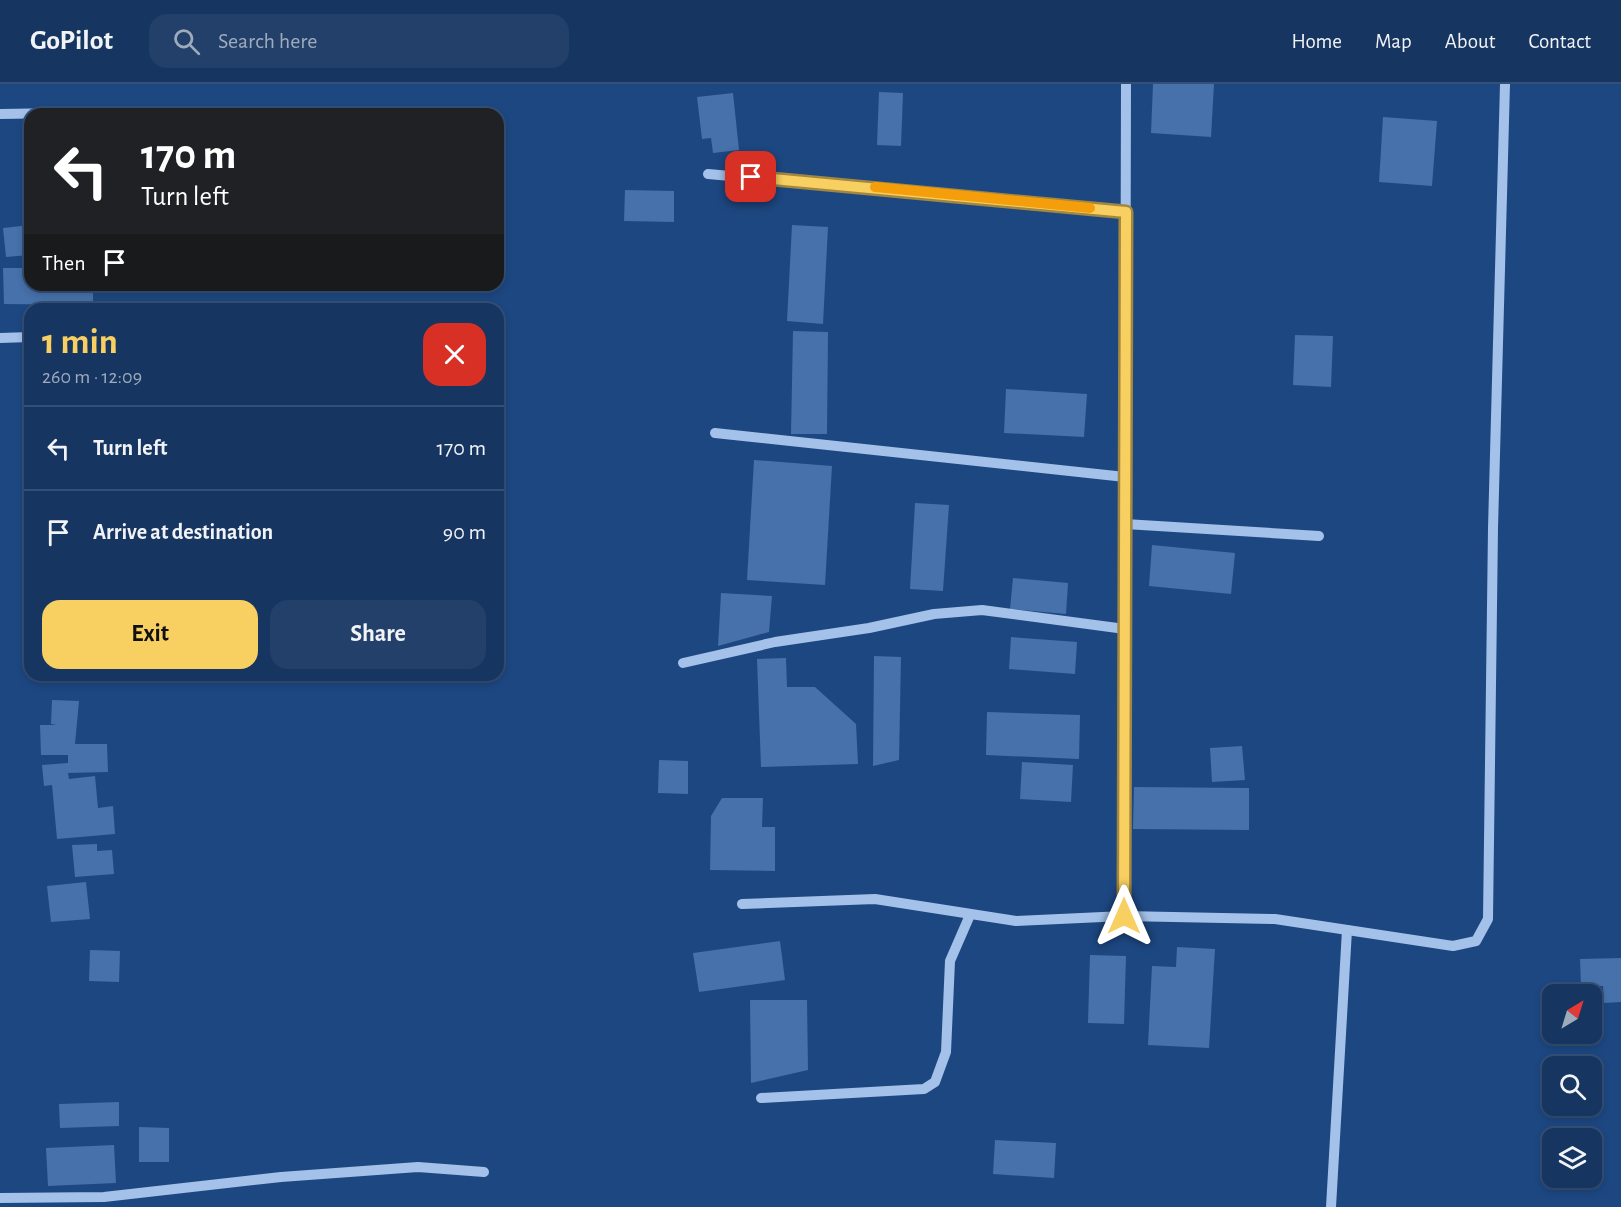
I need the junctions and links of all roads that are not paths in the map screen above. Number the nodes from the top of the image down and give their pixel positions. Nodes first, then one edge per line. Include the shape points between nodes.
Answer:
1 (1126, 84) edge
2 (1504, 84) edge
3 (0, 114) edge
4 (24, 114) edge
5 (708, 174) dead end
6 (1126, 212) junction
7 (24, 337) edge
8 (0, 338) edge
9 (714, 433) dead end
10 (1125, 477) junction
11 (1125, 524) junction
12 (1320, 536) dead end
13 (1125, 629) junction
14 (683, 663) dead end
15 (742, 904) dead end
16 (970, 915) junction
17 (1124, 916) junction
18 (1347, 930) junction
19 (761, 1098) dead end
20 (484, 1172) dead end
21 (0, 1198) edge
22 (1331, 1207) edge

1 - 6 street
2 - 18 street via 1488,919 1476,940 1464,946
3 - 4 street
5 - 6 street
6 - 10 street
7 - 8 street
9 - 10 street
10 - 11 street
11 - 12 street
11 - 13 street
13 - 14 street via 982,610 934,614 776,642
13 - 17 street
15 - 16 street via 875,899
16 - 17 street via 1016,921
16 - 19 street via 950,961 946,1052 935,1082 924,1089
17 - 18 street via 1275,919
18 - 22 street
20 - 21 street via 418,1167 281,1177 104,1197

